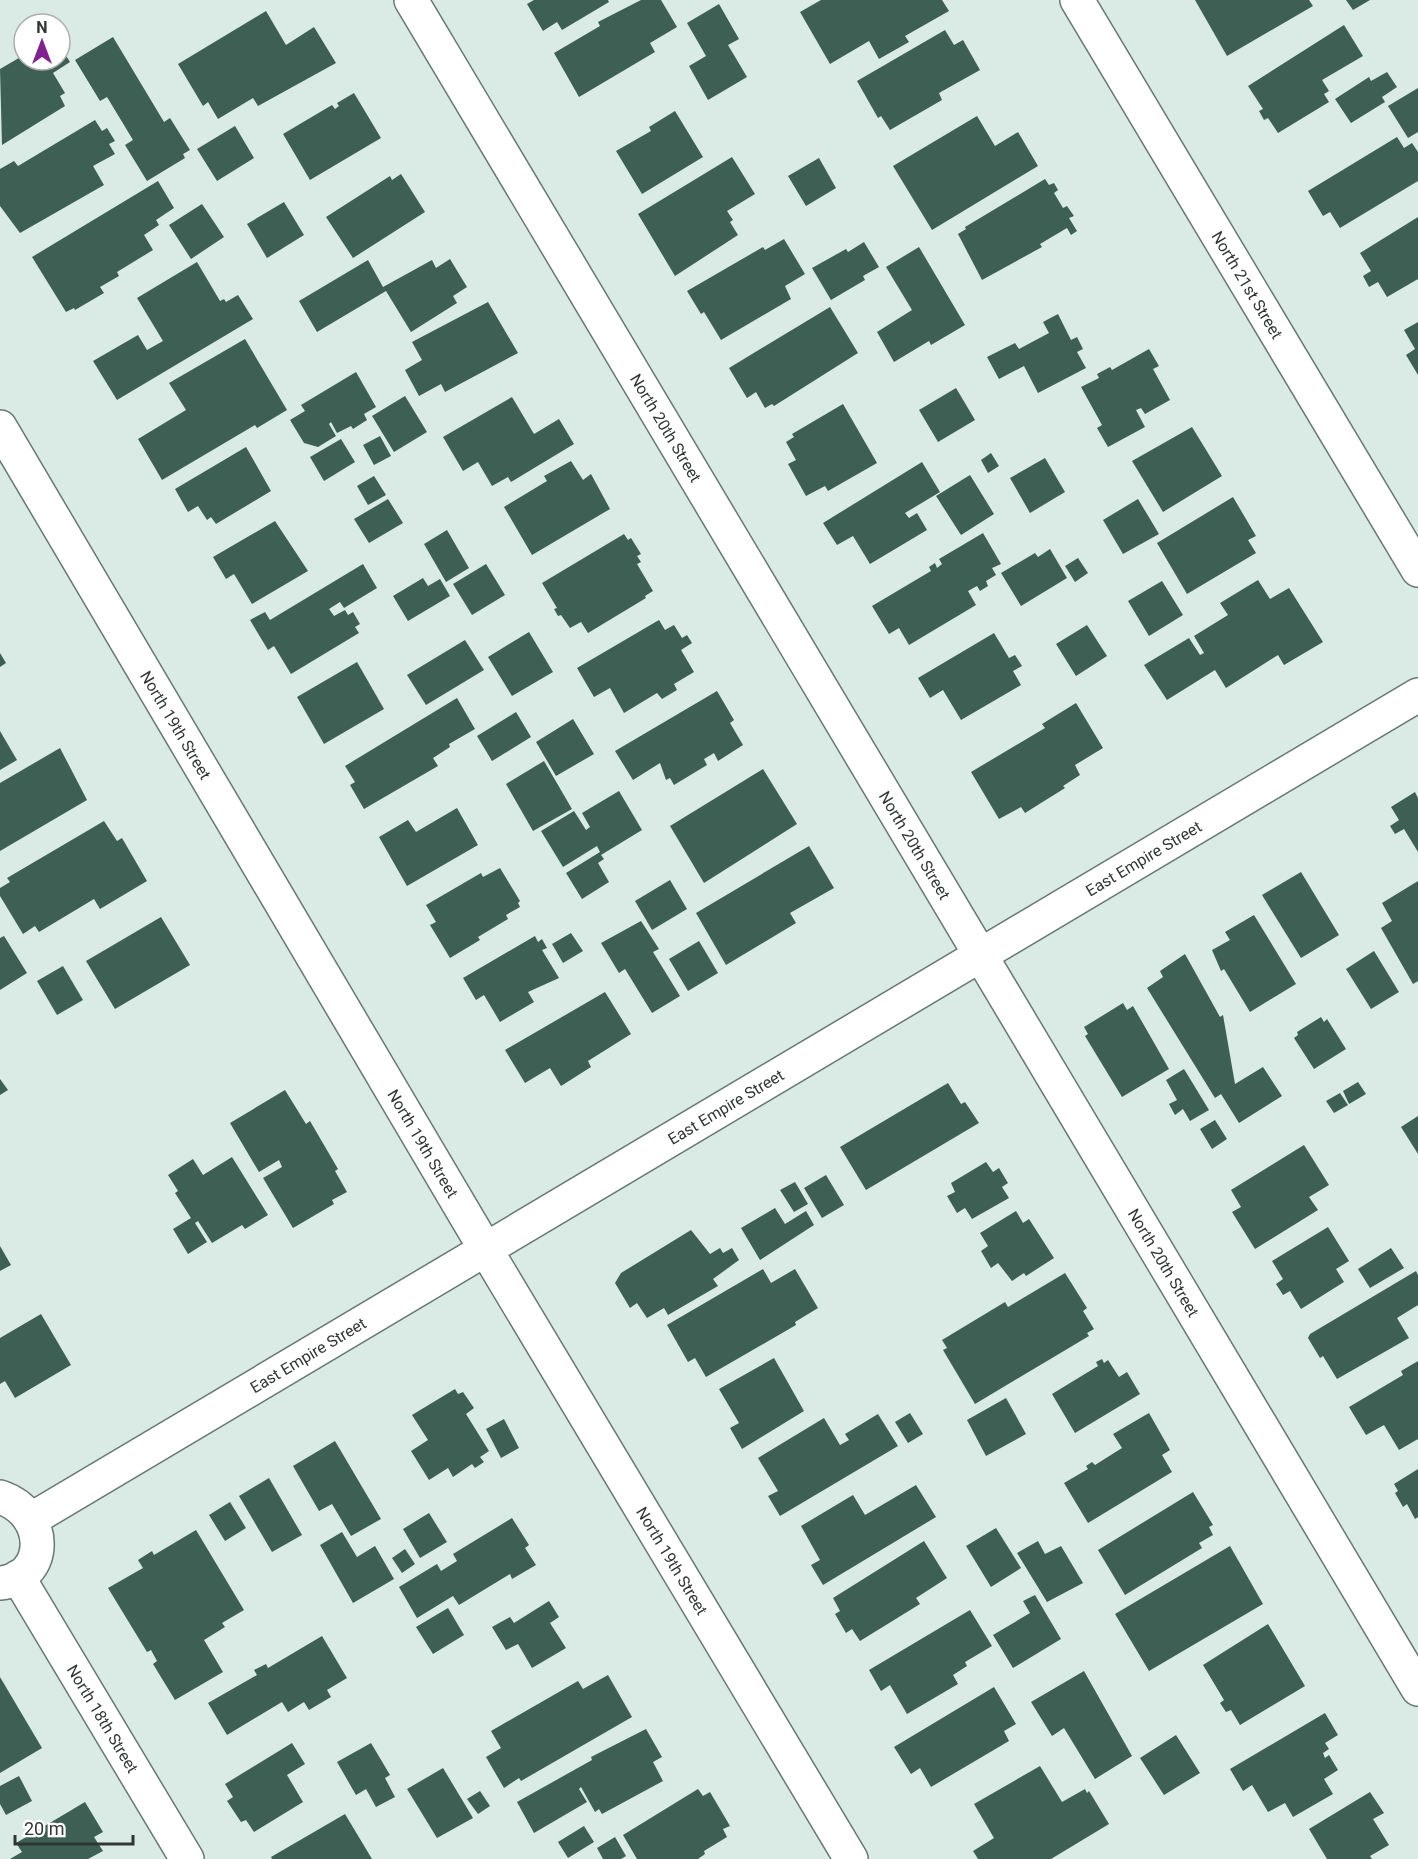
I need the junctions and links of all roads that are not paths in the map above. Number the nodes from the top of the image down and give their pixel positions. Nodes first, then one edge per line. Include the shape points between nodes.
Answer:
1 (411, 0) edge
2 (1077, 0) edge
3 (0, 427) edge
4 (1418, 570) edge
5 (1418, 695) edge
6 (982, 954) junction
7 (486, 1250) junction
8 (0, 1497) edge
9 (32, 1520) junction
10 (9, 1580) edge
11 (1418, 1689) edge
12 (188, 1859) edge
13 (851, 1859) edge

1 - 6 street, North 20th Street
2 - 4 street, North 21st Street
3 - 7 street, North 19th Street
5 - 6 street, East Empire Street
6 - 7 street, East Empire Street
6 - 11 street, North 20th Street
7 - 9 street, East Empire Street
7 - 13 street, North 19th Street
8 - 9 street via 23,1508
9 - 10 street via 38,1543 35,1556
10 - 12 street, North 18th Street

